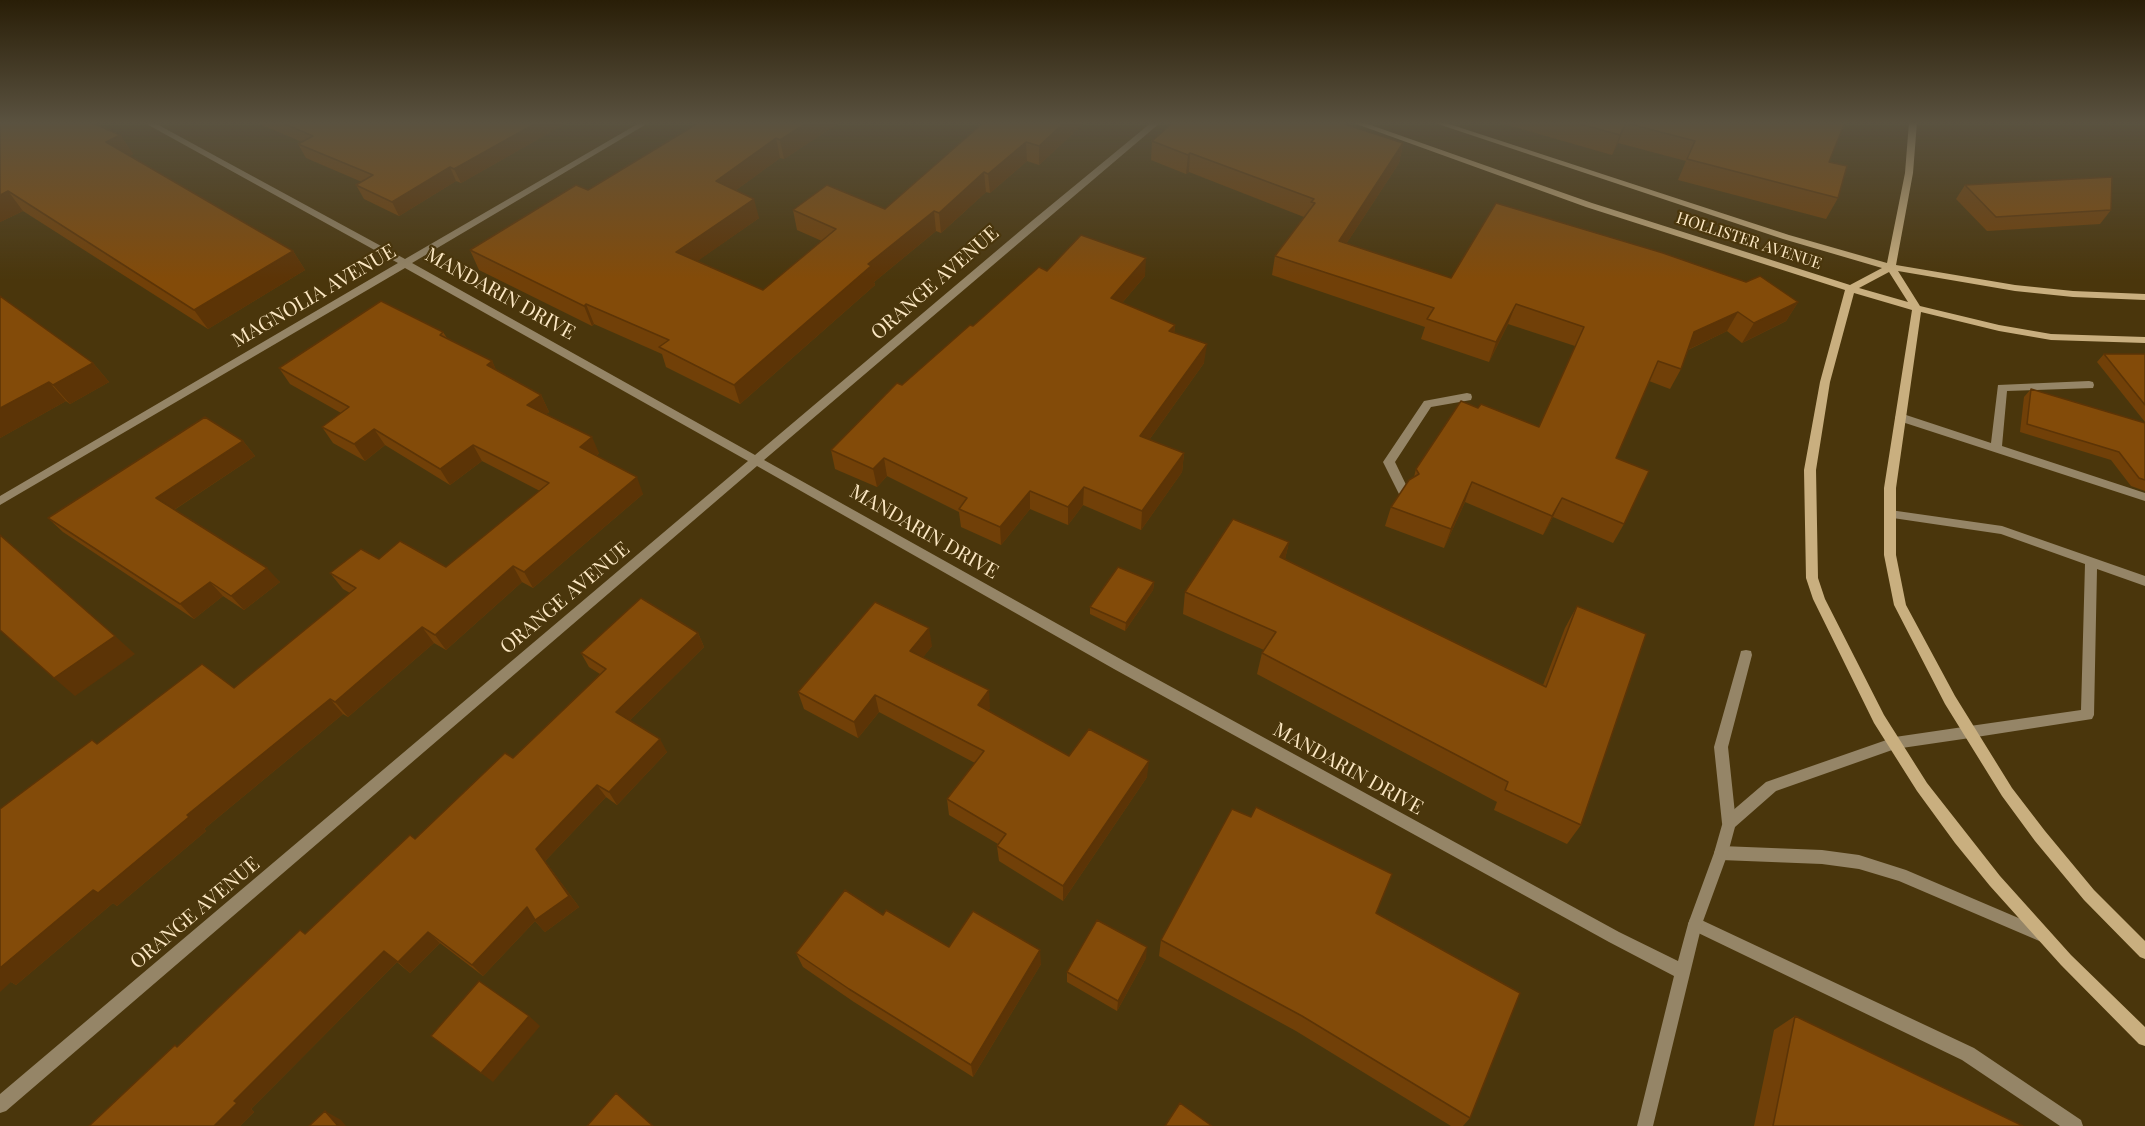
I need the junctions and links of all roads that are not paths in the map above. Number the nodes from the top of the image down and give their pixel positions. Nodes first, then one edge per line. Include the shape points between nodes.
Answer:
1 (243, 175) edge
2 (557, 175) edge
3 (1095, 175) edge
4 (1503, 175) edge
5 (1596, 175) edge
6 (1909, 175) edge
7 (406, 264) junction
8 (1891, 267) junction
9 (1850, 289) junction
10 (2145, 297) edge
11 (1917, 308) junction
12 (2145, 340) edge
13 (2089, 385) dead end
14 (1467, 397) dead end
15 (1900, 417) junction
16 (1996, 449) junction
17 (757, 460) junction
18 (1404, 493) edge
19 (2145, 497) edge
20 (0, 501) edge
21 (1890, 514) junction
22 (2091, 563) junction
23 (2145, 581) edge
24 (1746, 655) dead end
25 (1970, 732) junction
26 (1895, 743) junction
27 (1729, 823) junction
28 (1721, 853) junction
29 (1695, 924) junction
30 (2045, 936) junction
31 (2145, 952) edge
32 (1683, 972) junction
33 (2145, 1038) edge
34 (0, 1105) edge
35 (1646, 1126) edge
36 (2075, 1126) edge

1 - 7 street, MANDARIN DRIVE
2 - 7 street, MAGNOLIA AVENUE
3 - 17 street, ORANGE AVENUE
4 - 9 main road, HOLLISTER AVENUE
5 - 8 main road, HOLLISTER AVENUE
6 - 8 main road
7 - 17 street, MANDARIN DRIVE
7 - 20 street, MAGNOLIA AVENUE
8 - 9 main road
8 - 10 main road, HOLLISTER AVENUE via 2015,288
8 - 11 main road
9 - 11 main road, HOLLISTER AVENUE
9 - 26 main road via 1825,382 1814,442 1810,505 1812,578 1835,635 1878,719
11 - 12 main road, HOLLISTER AVENUE via 2051,337
11 - 15 main road
13 - 16 street via 2002,388
14 - 18 street via 1428,404 1389,462
15 - 16 street
15 - 21 main road
16 - 19 street
17 - 32 street, MANDARIN DRIVE via 1211,716
17 - 34 street, ORANGE AVENUE
21 - 22 street via 2002,530
21 - 25 main road via 1890,555 1900,606 1921,650
22 - 23 street
22 - 25 street via 2087,715
24 - 27 street via 1721,747
25 - 26 street
25 - 31 main road via 2040,836 2089,895
26 - 27 street via 1771,786
26 - 30 main road via 1959,838
27 - 28 street
28 - 29 street
28 - 30 street via 1859,862 1901,875
29 - 32 street
29 - 36 street via 1968,1054
30 - 33 main road
32 - 35 street

